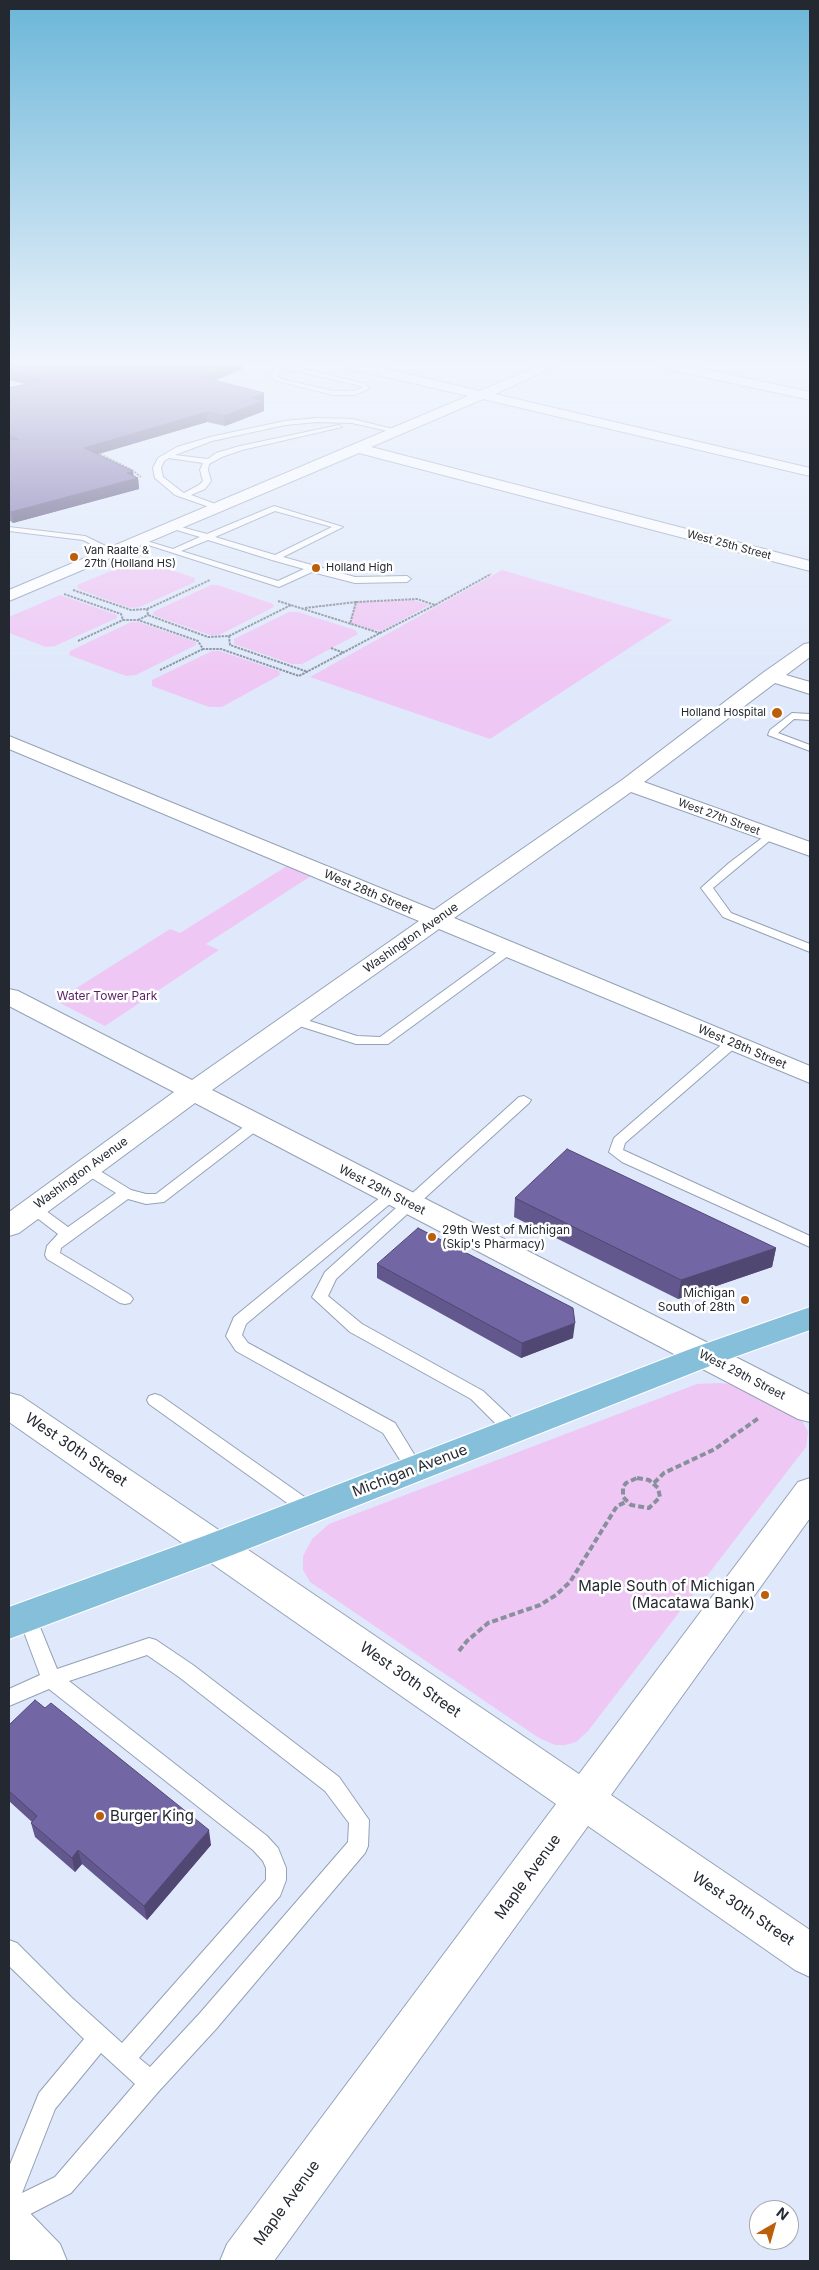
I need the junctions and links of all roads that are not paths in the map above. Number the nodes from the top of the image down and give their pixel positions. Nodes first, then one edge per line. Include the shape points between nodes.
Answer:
1 (158, 471) edge
2 (204, 471) edge
3 (303, 471) edge
4 (446, 471) edge
5 (184, 496) junction
6 (216, 507) junction
7 (173, 526) junction
8 (9, 529) edge
9 (207, 537) junction
10 (140, 541) junction
11 (175, 551) junction
12 (114, 552) junction
13 (275, 558) junction
14 (810, 566) edge
15 (311, 569) junction
16 (17, 574) dead end
17 (407, 579) dead end
18 (40, 583) junction
19 (9, 596) edge
20 (810, 648) edge
21 (771, 676) junction
22 (810, 688) edge
23 (810, 717) edge
24 (9, 742) edge
25 (810, 748) edge
26 (629, 784) junction
27 (770, 835) junction
28 (810, 849) edge
29 (436, 920) junction
30 (810, 948) edge
31 (508, 950) junction
32 (9, 996) edge
33 (294, 1020) junction
34 (732, 1043) junction
35 (810, 1076) edge
36 (192, 1092) junction
37 (524, 1100) dead end
38 (255, 1124) junction
39 (87, 1169) junction
40 (126, 1193) junction
41 (401, 1200) junction
42 (33, 1208) junction
43 (9, 1226) edge
44 (68, 1234) junction
45 (810, 1242) edge
46 (125, 1300) dead end
47 (810, 1318) edge
48 (704, 1356) junction
49 (155, 1400) dead end
50 (9, 1405) edge
51 (810, 1410) edge
52 (514, 1430) junction
53 (415, 1469) junction
54 (810, 1492) edge
55 (310, 1510) junction
56 (217, 1546) junction
57 (18, 1620) edge
58 (51, 1678) junction
59 (9, 1698) edge
60 (584, 1801) junction
61 (9, 1951) edge
62 (810, 1955) edge
63 (99, 2038) junction
64 (123, 2059) junction
65 (151, 2083) junction
66 (9, 2196) edge
67 (9, 2213) edge
68 (9, 2226) edge
69 (44, 2261) edge
70 (244, 2261) edge

1 - 5 lane via 159,478
2 - 5 lane via 207,481
3 - 6 street
4 - 14 street, West 25th Street
5 - 6 lane
6 - 7 street
7 - 9 lane
7 - 10 street
8 - 12 lane via 85,538
9 - 11 lane
9 - 13 lane
9 - 13 lane via 274,508 339,527
10 - 11 lane
10 - 12 street
11 - 15 lane via 279,584
12 - 18 street
13 - 15 lane
15 - 17 lane via 356,580
16 - 18 street
18 - 19 street
20 - 21 street, Washington Avenue
21 - 22 street
21 - 26 street, Washington Avenue
23 - 25 lane via 792,716 773,732 773,735
24 - 29 street, West 28th Street
26 - 27 street, West 27th Street
26 - 29 street, Washington Avenue
27 - 28 street, West 27th Street
27 - 30 lane via 707,888 727,915
29 - 31 street, West 28th Street
29 - 33 street, Washington Avenue
31 - 33 lane via 383,1040 356,1040
31 - 34 street, West 28th Street
32 - 36 street, West 29th Street
33 - 36 street, Washington Avenue
34 - 35 street, West 28th Street
34 - 45 lane via 619,1141 616,1152
36 - 38 street, West 29th Street
36 - 39 street, Washington Avenue
37 - 41 lane
38 - 40 lane via 159,1199
38 - 41 street, West 29th Street
39 - 40 lane
39 - 42 street, Washington Avenue
40 - 44 lane
41 - 48 street, West 29th Street
41 - 52 lane via 330,1276 320,1297 356,1328 477,1395
41 - 53 lane via 239,1321 234,1336 242,1347 389,1428
42 - 43 street, Washington Avenue
42 - 44 lane
44 - 46 lane via 54,1246 52,1255
47 - 48 main road, Michigan Avenue
48 - 51 street, West 29th Street
48 - 52 main road, Michigan Avenue
49 - 55 lane
50 - 56 street, West 30th Street
52 - 53 main road, Michigan Avenue
53 - 55 main road, Michigan Avenue
54 - 60 street, Maple Avenue
55 - 56 main road, Michigan Avenue
56 - 57 main road, Michigan Avenue
56 - 60 street, West 30th Street
57 - 58 lane
58 - 59 lane
58 - 64 lane via 260,1843 271,1855 276,1868 273,1889
58 - 65 lane via 149,1646 332,1784 359,1820 358,1846
60 - 62 street, West 30th Street
60 - 70 street, Maple Avenue
61 - 63 lane
63 - 64 lane
63 - 66 lane via 47,2101
64 - 65 lane
65 - 67 lane via 63,2185
68 - 69 street

